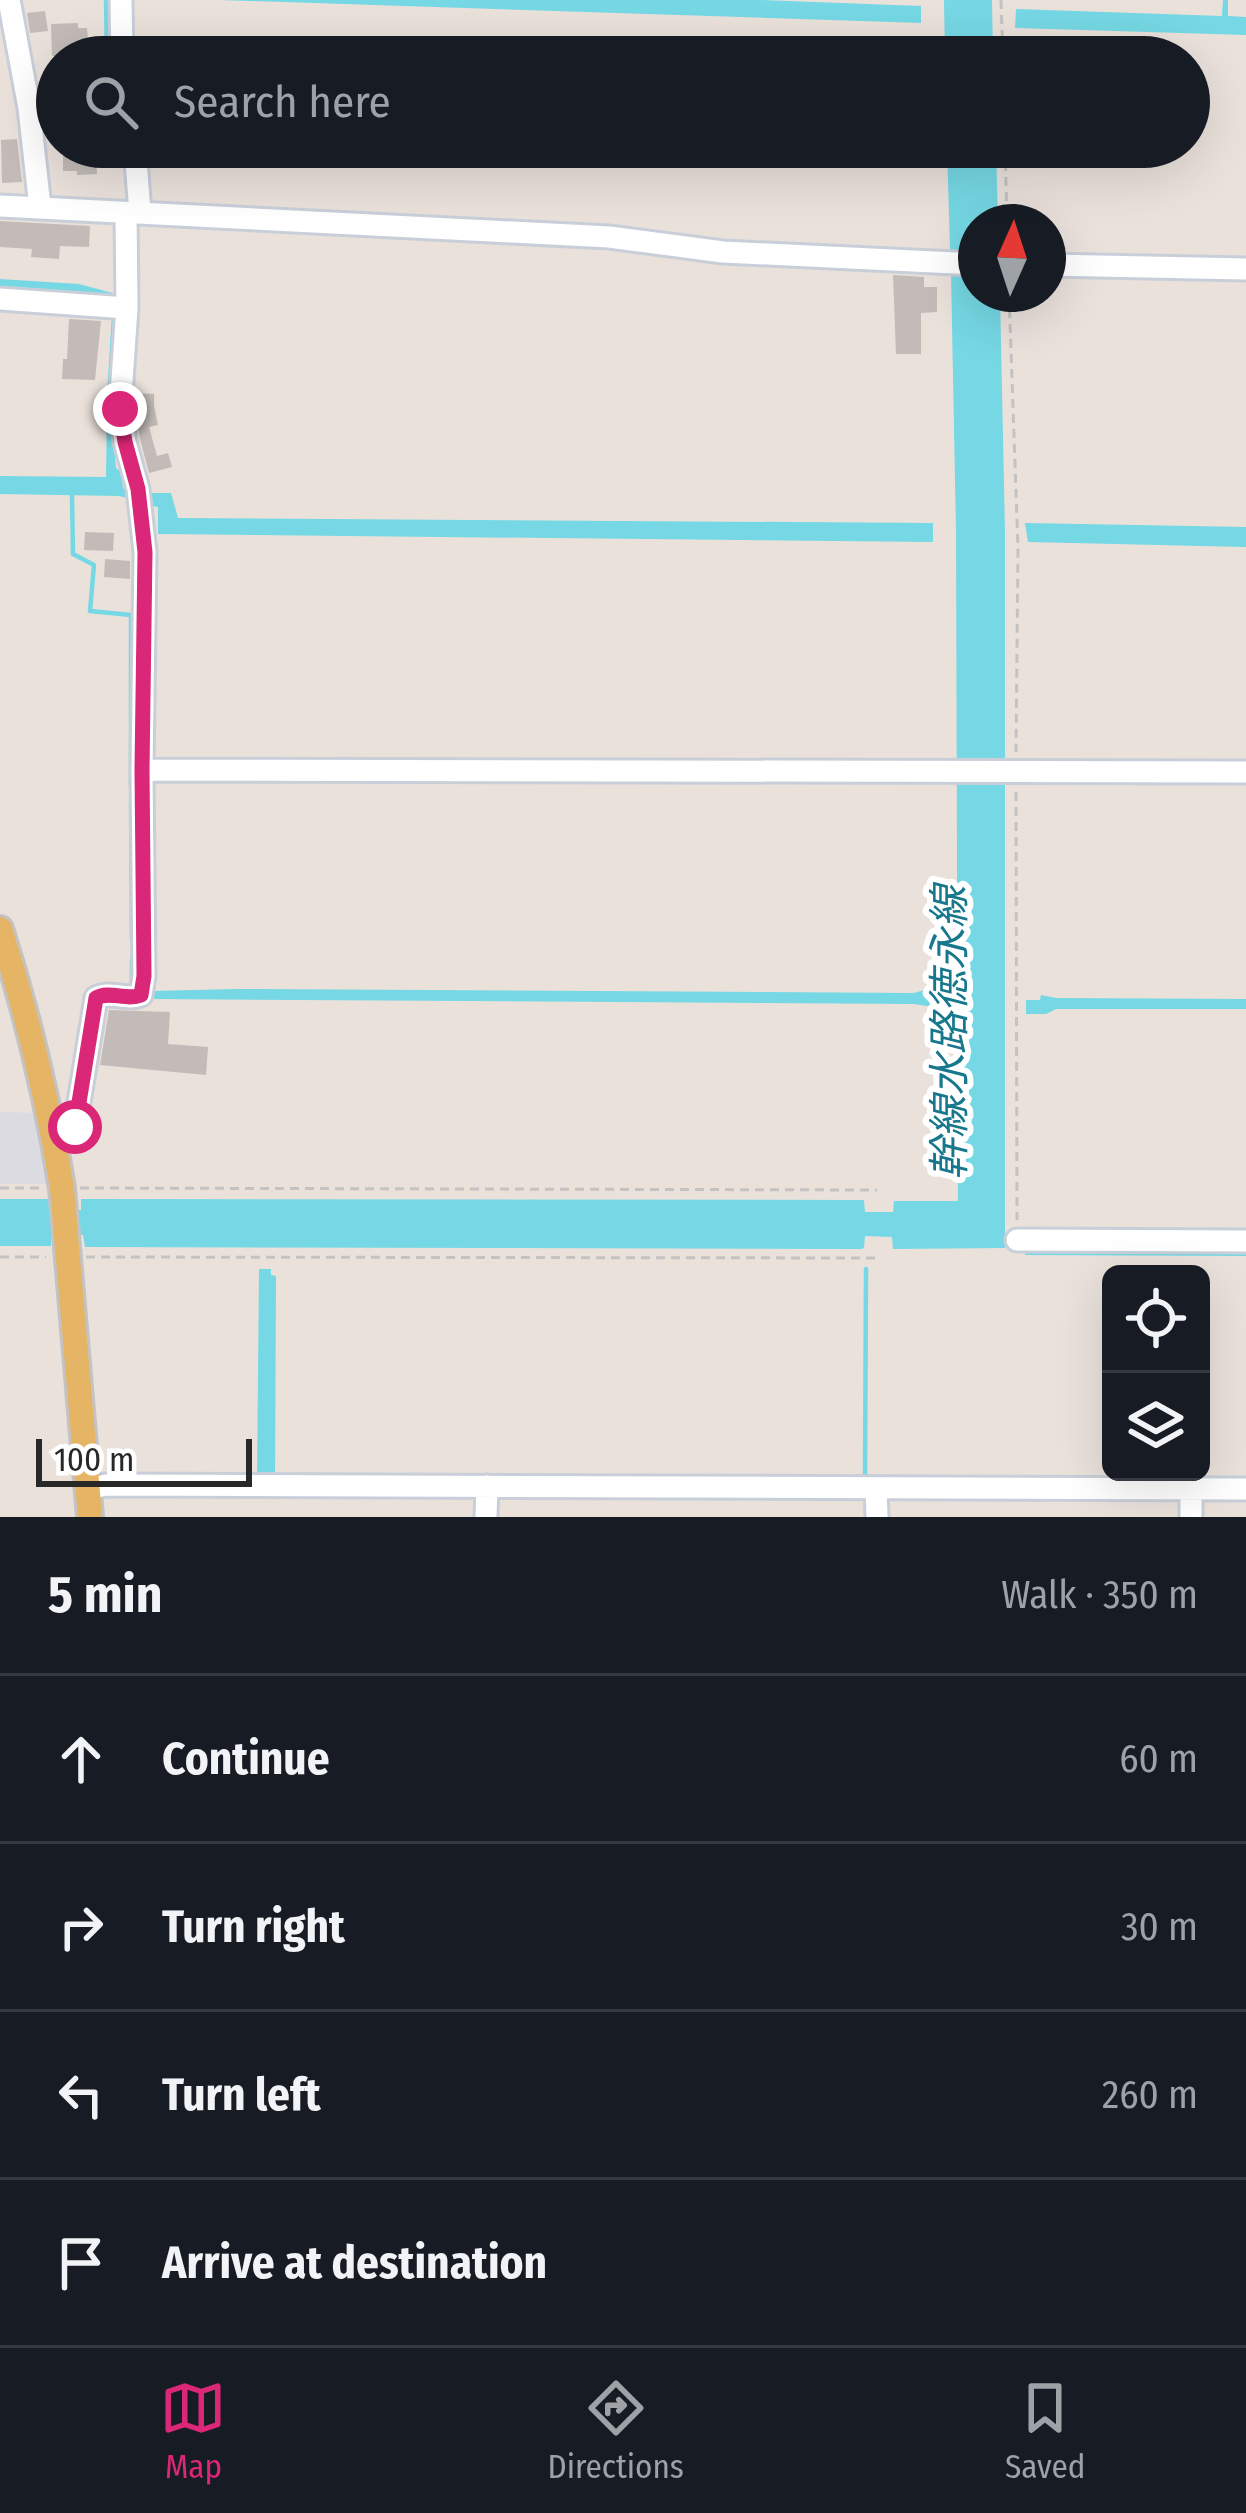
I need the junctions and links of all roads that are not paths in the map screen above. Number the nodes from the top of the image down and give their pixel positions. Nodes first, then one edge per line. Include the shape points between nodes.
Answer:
1 (9, 0) edge
2 (121, 0) edge
3 (122, 36) edge
4 (135, 168) edge
5 (0, 206) edge
6 (40, 207) junction
7 (133, 213) junction
8 (958, 264) edge
9 (1066, 265) edge
10 (1246, 269) edge
11 (0, 299) edge
12 (127, 308) junction
13 (142, 770) junction
14 (1246, 772) edge
15 (0, 929) edge
16 (56, 1151) junction
17 (1017, 1240) road end
18 (1246, 1240) edge
19 (487, 1486) junction
20 (876, 1488) junction
21 (88, 1489) junction
22 (1192, 1489) junction
23 (1246, 1489) edge
24 (90, 1517) edge
25 (486, 1517) edge
26 (877, 1517) edge
27 (1191, 1517) edge

1 - 6 street
2 - 3 street
4 - 7 street
5 - 6 street
6 - 7 street
7 - 8 street
7 - 12 street
9 - 10 street
11 - 12 street
12 - 13 street via 120,409 145,552
13 - 14 street
13 - 16 street via 141,995 96,998 75,1127
15 - 16 main road
16 - 21 main road
17 - 18 street
19 - 20 street
19 - 21 street
19 - 25 street
20 - 22 street
20 - 26 street
21 - 24 main road
22 - 23 street
22 - 27 street

